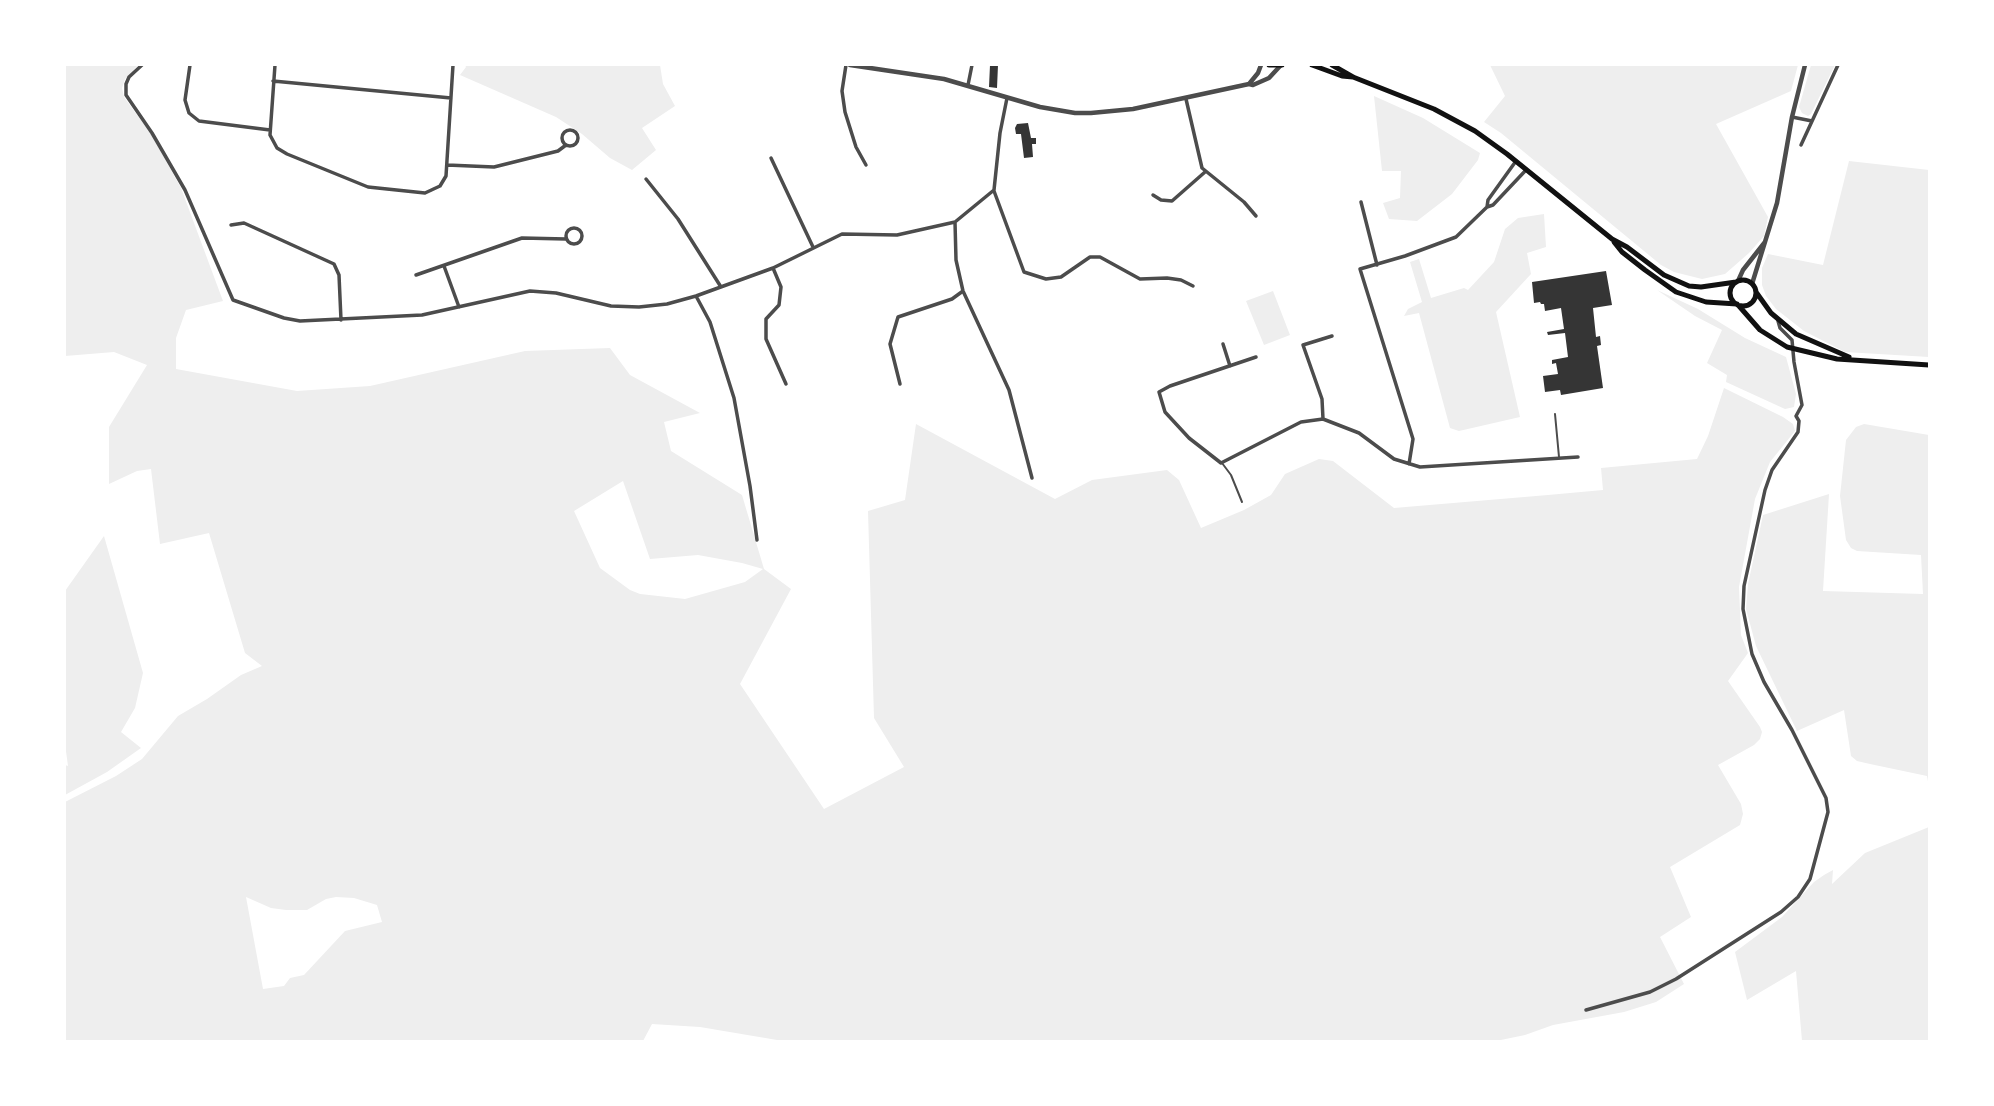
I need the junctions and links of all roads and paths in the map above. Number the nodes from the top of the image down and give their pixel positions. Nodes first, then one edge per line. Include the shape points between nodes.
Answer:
1 (142, 65) edge
2 (190, 65) edge
3 (275, 65) edge
4 (453, 65) edge
5 (851, 65) edge
6 (972, 65) edge
7 (1261, 65) edge
8 (1269, 65) edge
9 (1282, 65) edge
10 (1312, 65) edge
11 (1332, 65) edge
12 (1805, 65) edge
13 (1838, 65) edge
14 (1353, 77) junction
15 (274, 81) junction
16 (1249, 83) junction
17 (968, 85) junction
18 (451, 98) junction
19 (1007, 98) junction
20 (1186, 99) junction
21 (1792, 117) junction
22 (1812, 121) junction
23 (270, 130) junction
24 (566, 145) junction
25 (1801, 145) dead end
26 (771, 158) dead end
27 (1516, 161) junction
28 (447, 165) junction
29 (866, 165) dead end
30 (1526, 170) junction
31 (1205, 172) junction
32 (646, 179) dead end
33 (994, 190) junction
34 (1153, 195) dead end
35 (1361, 202) dead end
36 (1487, 207) junction
37 (1255, 216) dead end
38 (955, 222) junction
39 (231, 225) dead end
40 (566, 239) junction
41 (1612, 239) junction
42 (1765, 241) junction
43 (813, 247) junction
44 (1377, 265) junction
45 (444, 266) junction
46 (773, 268) junction
47 (416, 275) dead end
48 (1737, 282) junction
49 (1752, 284) junction
50 (1193, 286) dead end
51 (721, 287) junction
52 (963, 290) junction
53 (1756, 292) junction
54 (696, 296) junction
55 (1738, 305) junction
56 (459, 307) junction
57 (1778, 319) junction
58 (341, 320) junction
59 (1332, 336) dead end
60 (1223, 344) dead end
61 (1793, 348) junction
62 (1256, 357) dead end
63 (1852, 358) junction
64 (1929, 365) edge
65 (1230, 366) junction
66 (786, 384) dead end
67 (900, 384) dead end
68 (1555, 414) dead end
69 (1323, 419) junction
70 (1578, 457) dead end
71 (1559, 458) junction
72 (1222, 463) junction
73 (1409, 464) junction
74 (1032, 478) dead end
75 (1242, 502) dead end
76 (757, 540) dead end
77 (1586, 1010) dead end

1 - 58 street via 129,77 126,95 185,190 233,300 293,321
2 - 23 street via 185,100 198,121
3 - 15 street
4 - 18 street
5 - 17 street
5 - 29 street via 842,91 845,112
6 - 17 street
7 - 16 street
8 - 9 main road
9 - 16 street via 1269,78
10 - 14 main road
11 - 14 main road
12 - 21 street
13 - 22 street
14 - 27 main road via 1471,128
15 - 18 street
15 - 23 street
16 - 20 street
17 - 19 street
18 - 28 street
19 - 20 street via 1090,113
19 - 33 street
20 - 31 street
21 - 22 street
21 - 42 street via 1782,181
22 - 25 street
23 - 28 street via 273,144 282,152 371,188 430,192 443,182
24 - 24 street via 578,141 575,131 563,134
24 - 28 street via 494,167
26 - 43 street
27 - 30 main road
27 - 36 street
30 - 36 street
30 - 41 main road
31 - 34 street via 1172,201
31 - 37 street
32 - 51 street
33 - 38 street
33 - 50 street via 1024,272 1046,279 1061,277 1090,257 1100,257 1140,279 1181,279
35 - 44 street
36 - 44 street via 1456,237
38 - 43 street via 897,235 842,234
38 - 52 street
39 - 58 street via 244,223 334,264 339,275
40 - 40 street via 578,244 581,234 571,229
40 - 45 street via 522,239
41 - 48 main road via 1678,282 1700,287
41 - 55 main road via 1622,252 1676,292 1706,302
42 - 48 street
42 - 49 street
43 - 46 street
44 - 73 street via 1360,269 1413,439
45 - 47 street
45 - 56 street
46 - 51 street
46 - 66 street via 780,287 779,305 766,319 766,339
48 - 49 main road
48 - 55 main road via 1730,295
49 - 53 main road
51 - 54 street
52 - 67 street via 952,299 898,317 890,344
52 - 74 street via 1009,390
53 - 55 main road via 1752,302
53 - 57 main road
54 - 56 street via 639,307 530,291
54 - 76 street via 710,322 734,398
55 - 61 main road via 1760,330
56 - 58 street via 422,315
57 - 61 street
57 - 63 main road via 1804,339
59 - 69 street via 1303,345 1322,399
60 - 65 street
61 - 63 main road
61 - 77 street via 1802,398 1796,416 1798,432 1772,470 1765,490 1743,609 1752,654 1764,682 1826,798 1828,812 1810,878 1782,912 1676,979 1650,992
62 - 65 street
63 - 64 main road
65 - 72 street via 1160,393 1165,412
68 - 71 lane
69 - 72 street via 1301,422
69 - 73 street via 1360,433 1394,459
70 - 71 street
71 - 73 street
72 - 75 lane

